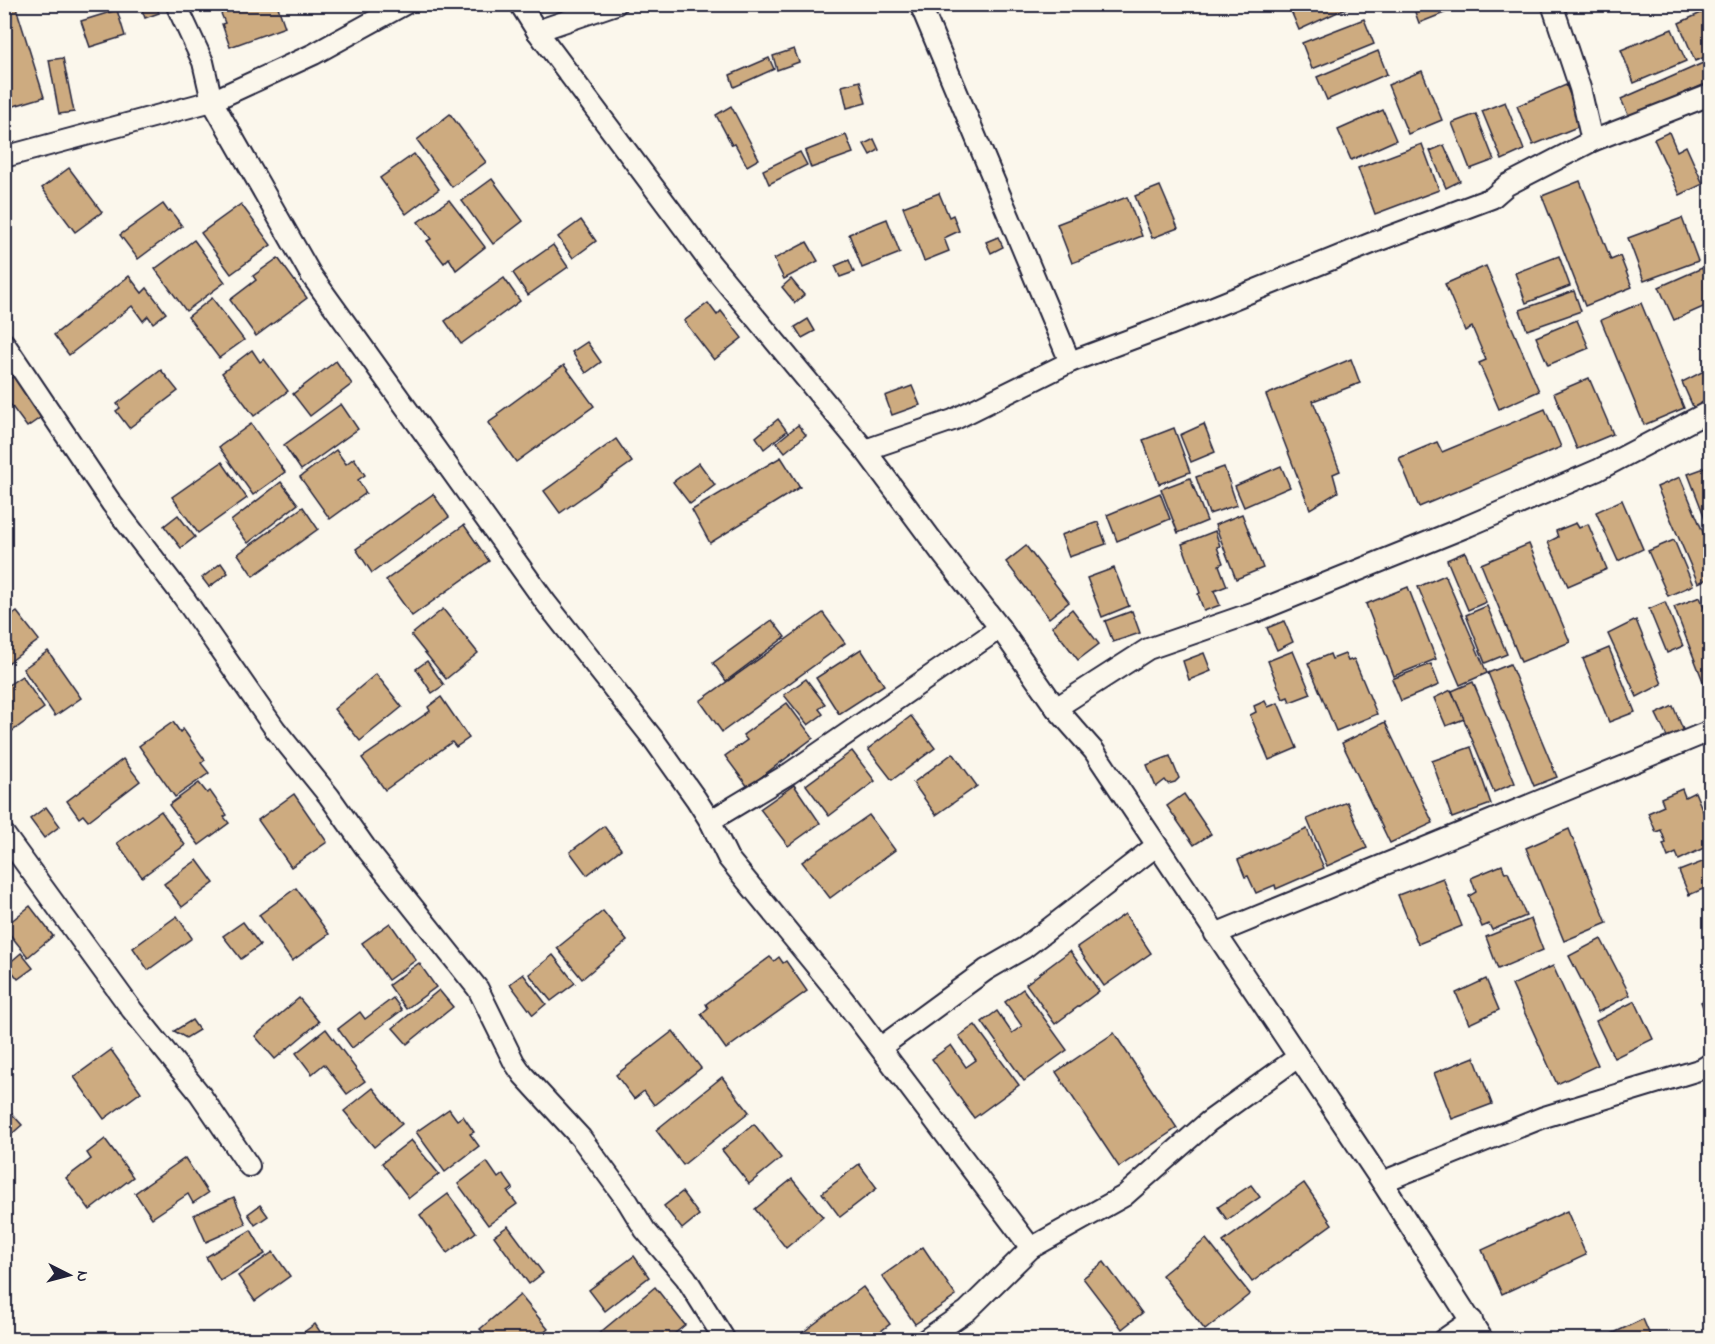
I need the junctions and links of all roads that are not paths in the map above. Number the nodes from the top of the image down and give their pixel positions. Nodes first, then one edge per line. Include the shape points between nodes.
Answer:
1 (176, 4) edge
2 (405, 4) edge
3 (520, 4) edge
4 (616, 4) edge
5 (920, 4) edge
6 (1552, 4) edge
7 (537, 31) junction
8 (1710, 95) edge
9 (212, 101) junction
10 (1592, 141) junction
11 (4, 157) edge
12 (4, 343) edge
13 (1070, 362) junction
14 (1710, 411) edge
15 (865, 450) junction
16 (1000, 628) junction
17 (1056, 708) junction
18 (1710, 731) edge
19 (710, 821) junction
20 (4, 834) edge
21 (1156, 846) junction
22 (1215, 934) junction
23 (881, 1047) junction
24 (1298, 1057) junction
25 (1710, 1064) edge
26 (249, 1167) dead end
27 (1382, 1182) junction
28 (1031, 1248) junction
29 (1472, 1320) junction
30 (725, 1340) edge
31 (925, 1340) edge
32 (1443, 1340) edge
33 (1483, 1340) edge

1 - 9 street via 203,62
2 - 9 street via 314,54
3 - 7 street
4 - 7 street
5 - 13 street
6 - 10 street via 1580,88
7 - 15 street via 711,264
8 - 10 street
9 - 11 street
9 - 19 street via 311,275 546,603 654,740
10 - 13 street via 1507,185 1492,198
12 - 30 street via 112,504 184,598 275,729 478,989 523,1075 581,1138 645,1230 686,1278
13 - 15 street via 953,420
14 - 17 street via 1598,470 1468,526 1255,612 1148,649
15 - 16 street
16 - 17 street
16 - 19 street via 790,773
17 - 21 street via 1094,751
18 - 22 street
19 - 23 street via 728,858
20 - 26 street via 132,1010 200,1094
21 - 22 street
21 - 23 street via 1024,948 986,970
22 - 24 street
23 - 28 street
24 - 27 street
24 - 28 street via 1208,1122 1124,1196
25 - 27 street via 1544,1117
27 - 29 street
28 - 31 street via 967,1311
29 - 32 street
29 - 33 street

